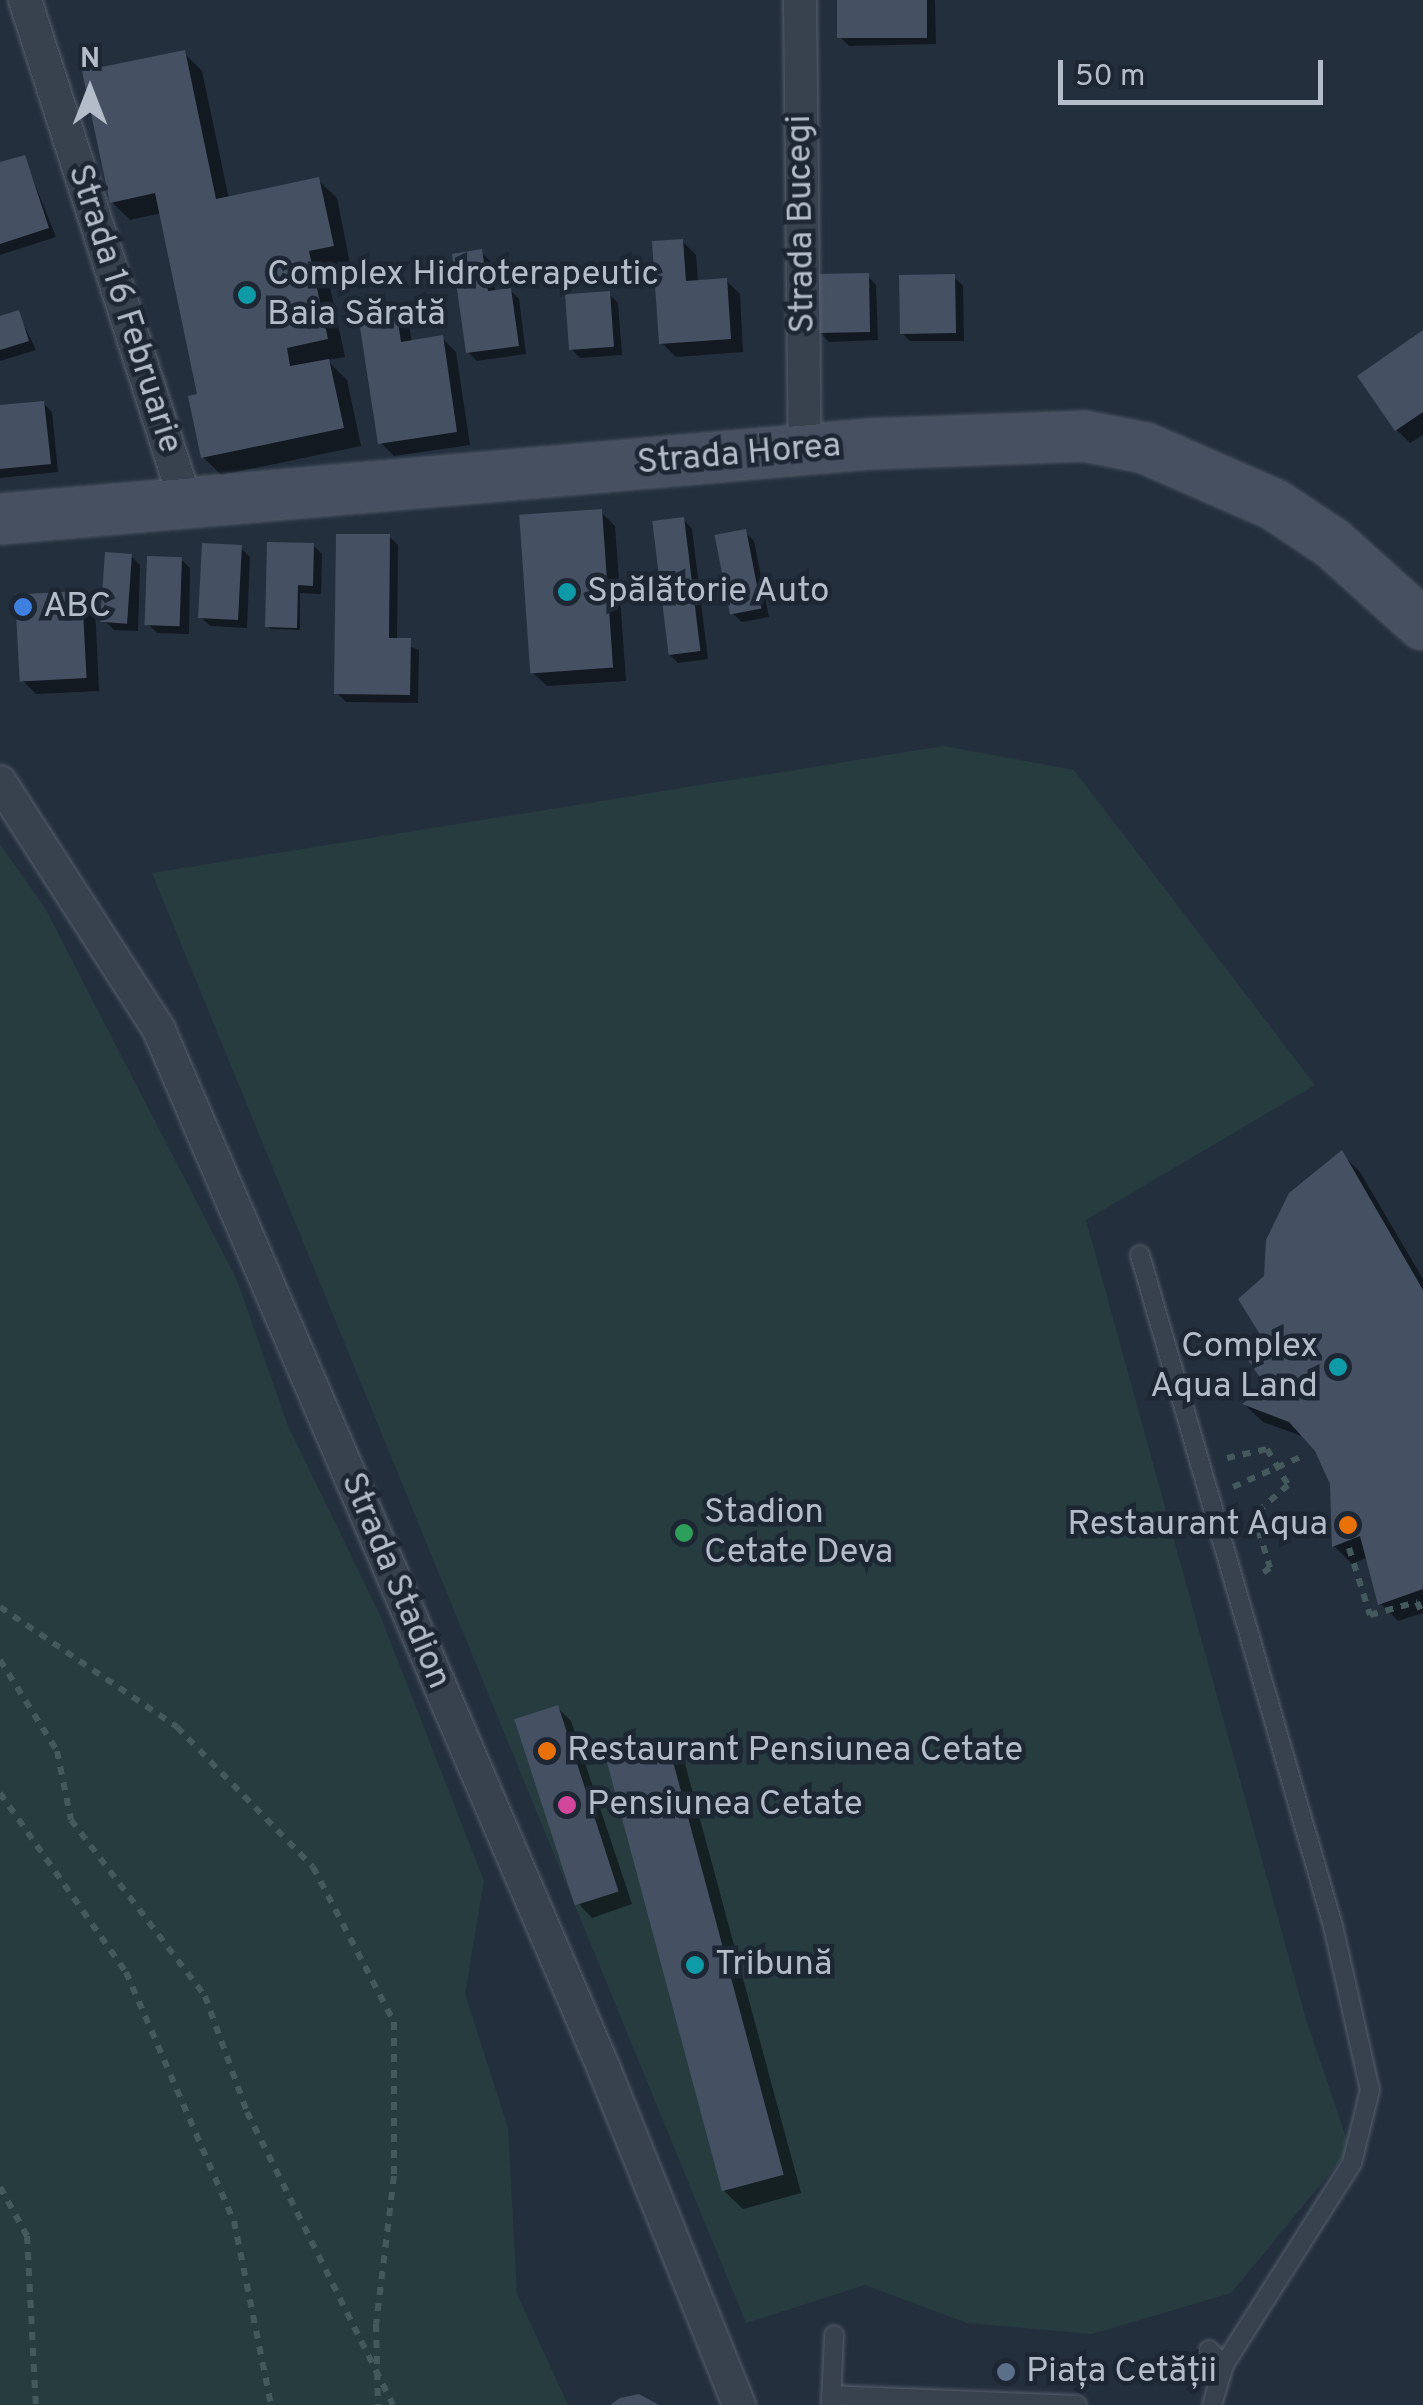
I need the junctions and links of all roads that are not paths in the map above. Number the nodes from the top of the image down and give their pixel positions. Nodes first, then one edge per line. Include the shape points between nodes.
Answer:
1 (26, 0) edge
2 (800, 0) edge
3 (805, 449) junction
4 (186, 503) junction
5 (0, 519) edge
6 (1423, 625) edge
7 (0, 782) edge
8 (1140, 1255) dead end
9 (834, 2335) dead end
10 (1209, 2350) dead end
11 (1224, 2366) junction
12 (831, 2400) edge
13 (739, 2405) edge
14 (1077, 2405) edge
15 (1212, 2405) edge

1 - 4 street, Strada 16 Februarie
2 - 3 street, Strada Bucegi
3 - 4 main road, Strada Horea
3 - 6 main road, Strada Horea via 1024,435 1084,436 1145,448 1276,505 1332,543
4 - 5 main road, Strada Horea
7 - 13 street, Strada Stadion via 159,1030 604,2069
8 - 11 lane via 1333,1926 1370,2090 1352,2163
9 - 12 lane
10 - 11 lane
11 - 15 lane
12 - 14 lane

